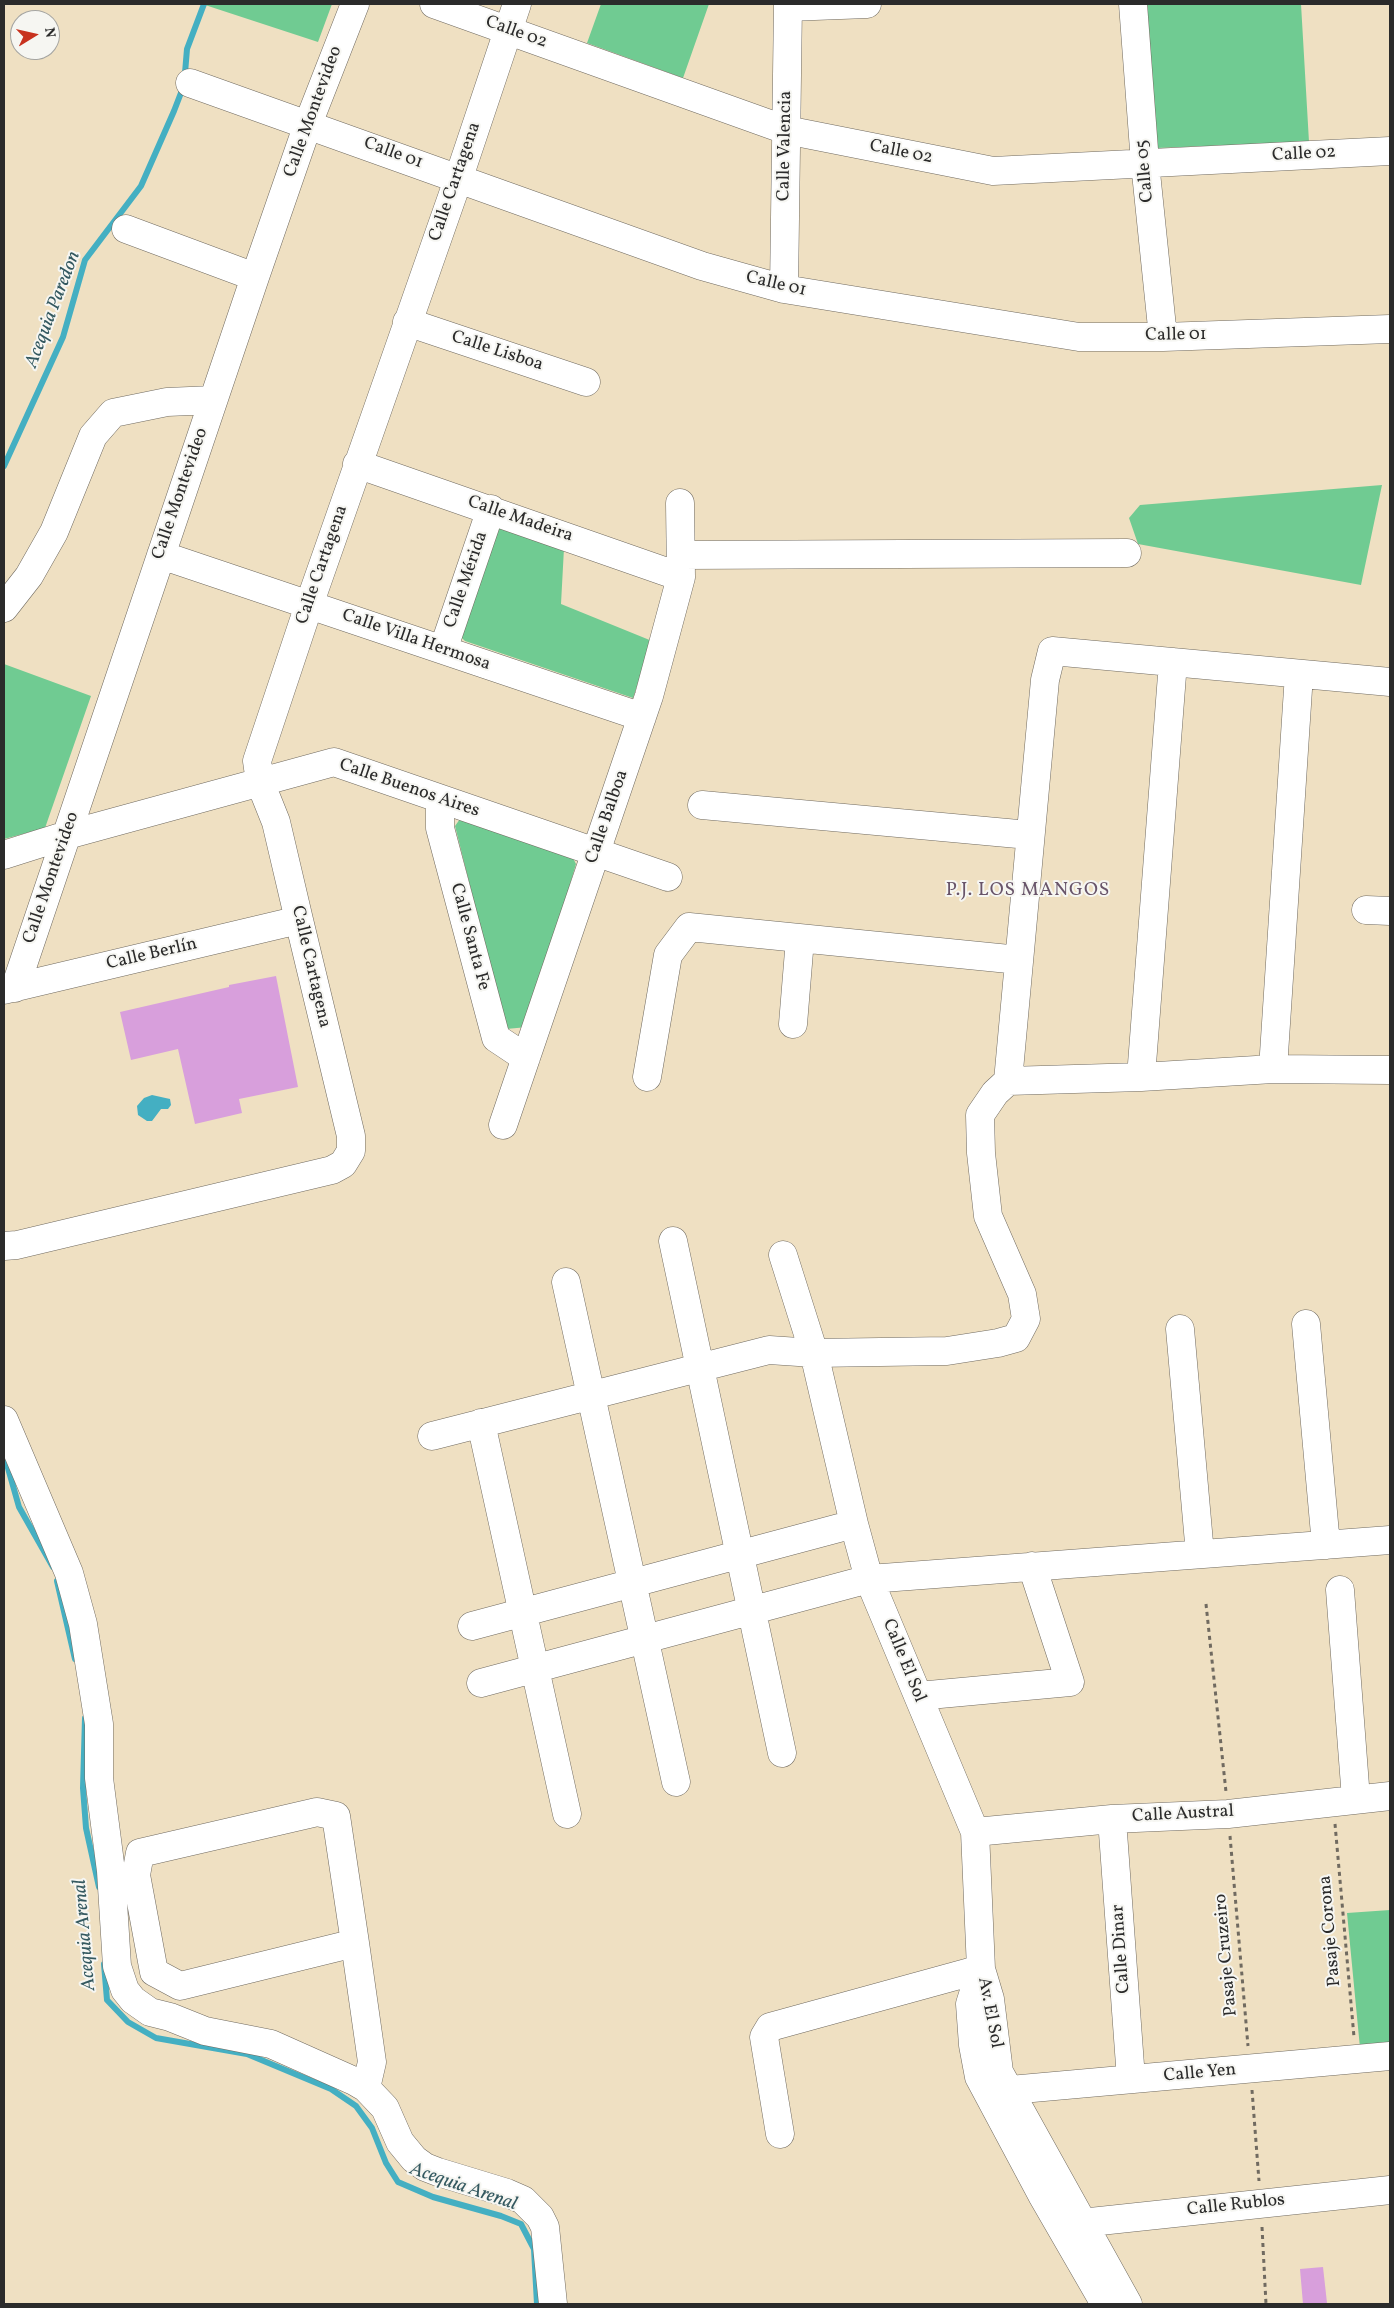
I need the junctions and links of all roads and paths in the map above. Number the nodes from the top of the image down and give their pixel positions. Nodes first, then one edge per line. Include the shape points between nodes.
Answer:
1 (355, 4) edge
2 (434, 4) edge
3 (517, 4) edge
4 (867, 4) edge
5 (1133, 4) edge
6 (788, 5) edge
7 (508, 30) junction
8 (190, 83) dead end
9 (308, 124) junction
10 (786, 130) junction
11 (1390, 151) edge
12 (1145, 163) junction
13 (459, 178) junction
14 (126, 229) dead end
15 (255, 277) junction
16 (784, 289) junction
17 (407, 322) junction
18 (1390, 329) edge
19 (1163, 337) junction
20 (586, 382) dead end
21 (213, 400) junction
22 (357, 464) junction
23 (680, 503) dead end
24 (491, 509) junction
25 (1127, 554) dead end
26 (161, 555) junction
27 (681, 566) junction
28 (309, 605) junction
29 (4, 608) edge
30 (443, 650) junction
31 (1174, 662) junction
32 (1299, 674) junction
33 (1390, 682) edge
34 (642, 718) junction
35 (260, 782) junction
36 (440, 800) junction
37 (702, 805) dead end
38 (67, 835) junction
39 (1029, 835) junction
40 (596, 853) junction
41 (4, 855) edge
42 (668, 877) dead end
43 (299, 920) junction
44 (800, 939) junction
45 (1018, 960) junction
46 (9, 989) edge
47 (793, 1024) dead end
48 (526, 1058) junction
49 (1274, 1069) junction
50 (1390, 1070) edge
51 (646, 1077) dead end
52 (1141, 1077) junction
53 (1008, 1081) junction
54 (503, 1125) dead end
55 (674, 1241) dead end
56 (4, 1246) edge
57 (783, 1255) dead end
58 (566, 1282) dead end
59 (1306, 1324) dead end
60 (1180, 1329) dead end
61 (814, 1353) junction
62 (699, 1368) junction
63 (590, 1395) junction
64 (4, 1420) edge
65 (481, 1423) junction
66 (432, 1436) dead end
67 (854, 1524) junction
68 (1390, 1540) edge
69 (1326, 1545) junction
70 (739, 1554) junction
71 (1200, 1554) junction
72 (1032, 1566) junction
73 (870, 1579) junction
74 (633, 1582) junction
75 (1340, 1590) dead end
76 (1206, 1604) dead end
77 (751, 1611) junction
78 (522, 1614) junction
79 (472, 1626) dead end
80 (646, 1640) junction
81 (534, 1669) junction
82 (482, 1683) dead end
83 (918, 1696) junction
84 (782, 1753) dead end
85 (676, 1782) dead end
86 (1390, 1796) edge
87 (1344, 1800) junction
88 (567, 1814) dead end
89 (1228, 1814) junction
90 (1112, 1819) junction
91 (975, 1832) junction
92 (355, 1943) junction
93 (981, 1969) junction
94 (1390, 2056) edge
95 (1357, 2058) junction
96 (1250, 2070) junction
97 (1132, 2080) junction
98 (366, 2088) junction
99 (1010, 2090) junction
100 (780, 2134) dead end
101 (1390, 2190) edge
102 (1261, 2203) junction
103 (1081, 2223) junction
104 (553, 2304) edge
105 (1105, 2304) edge
106 (1128, 2304) edge
107 (1266, 2304) edge

1 - 9 street, Calle Montevideo
2 - 7 street, Calle 02
3 - 7 street, Calle Cartagena
4 - 6 street
5 - 12 street, Calle 05
6 - 10 street, Calle Valencia
7 - 10 street, Calle 02
7 - 13 street, Calle Cartagena
8 - 9 street, Calle 01
9 - 13 street, Calle 01
9 - 15 street, Calle Montevideo
10 - 12 street, Calle 02 via 993,171
10 - 16 street, Calle Valencia
11 - 12 street, Calle 02
12 - 19 street, Calle 05
13 - 16 street, Calle 01 via 702,266
13 - 17 street, Calle Cartagena
14 - 15 street
15 - 21 street, Calle Montevideo
16 - 19 street, Calle 01 via 1079,337
17 - 20 street, Calle Lisboa
17 - 22 street, Calle Cartagena
18 - 19 street, Calle 01
21 - 26 street, Calle Montevideo
21 - 29 street via 167,402 113,413 93,436 54,532
22 - 24 street, Calle Madeira
22 - 28 street, Calle Cartagena
23 - 27 street, Calle Balboa
24 - 27 street, Calle Madeira
24 - 30 street, Calle Mérida
25 - 27 street
26 - 28 street, Calle Villa Hermosa
26 - 38 street, Calle Montevideo
27 - 34 street, Calle Balboa
28 - 30 street, Calle Villa Hermosa
28 - 35 street, Calle Cartagena via 257,761
30 - 34 street, Calle Villa Hermosa
31 - 32 street
31 - 39 street via 1052,651 1044,680
31 - 52 street
32 - 33 street
32 - 49 street
34 - 40 street, Calle Balboa
35 - 36 street, Calle Buenos Aires via 334,762
35 - 38 street, Calle Buenos Aires
35 - 43 street, Calle Cartagena via 276,822
36 - 40 street, Calle Buenos Aires
36 - 48 street, Calle Santa Fe via 440,828 496,1038
37 - 39 street
38 - 41 street, Calle Buenos Aires
38 - 46 street, Calle Montevideo
39 - 45 street
40 - 42 street, Calle Buenos Aires
40 - 48 street, Calle Balboa
43 - 46 street, Calle Berlín
43 - 56 street, Calle Cartagena via 352,1144 348,1159 332,1170
44 - 45 street
44 - 47 street
44 - 51 street via 689,927 668,955
45 - 53 street
48 - 54 street, Calle Balboa
49 - 50 street
49 - 52 street
52 - 53 street
53 - 61 street via 995,1093 980,1116 981,1153 988,1216 1022,1294 1026,1319 1016,1338 947,1351
55 - 62 street via 699,1355
57 - 61 street, Calle El Sol
58 - 63 street
59 - 69 street
60 - 71 street
61 - 62 street via 769,1350
61 - 67 street, Calle El Sol
62 - 63 street
62 - 70 street
63 - 65 street
63 - 74 street
64 - 98 street via 65,1564 83,1624 99,1724 99,1778 111,1871 117,1966 125,1990 150,2012 205,2031 288,2050
65 - 66 street
65 - 78 street
67 - 70 street
67 - 73 street, Calle El Sol
68 - 69 street
69 - 71 street
70 - 74 street
70 - 77 street
71 - 72 street
72 - 73 street
72 - 83 street via 1070,1682
73 - 77 street
73 - 83 street, Calle El Sol
74 - 78 street
74 - 80 street
75 - 87 street
76 - 89 path, Pasaje Cruzeiro
77 - 80 street
77 - 84 street
78 - 79 street
78 - 81 street
80 - 81 street
80 - 85 street
81 - 82 street
81 - 88 street
83 - 91 street, Calle El Sol
86 - 87 street, Calle Austral
87 - 89 street, Calle Austral
87 - 95 path, Pasaje Corona
89 - 90 street, Calle Austral
89 - 96 path, Pasaje Cruzeiro
90 - 91 street, Calle Austral
90 - 97 street, Calle Dinar
91 - 93 street, Calle El Sol
92 - 92 street via 336,1816 317,1812 140,1853 136,1875 154,1972 180,1986
92 - 98 street via 372,2062
93 - 99 street, Av. El Sol via 991,2007 999,2072
93 - 100 street via 770,2027 764,2036
93 - 105 street, Av. El Sol via 970,2004 972,2045 979,2077
94 - 95 street, Calle Yen
95 - 96 street, Calle Yen
96 - 97 street, Calle Yen
96 - 102 path, Pasaje Cruzeiro
97 - 99 street, Calle Yen
98 - 104 street via 384,2108 400,2142 425,2167 515,2196 533,2208 548,2238
99 - 103 street, Av. El Sol
101 - 102 street, Calle Rublos
102 - 103 street, Calle Rublos
102 - 107 path, Pasaje Cruzeiro
103 - 106 street, Av. El Sol

